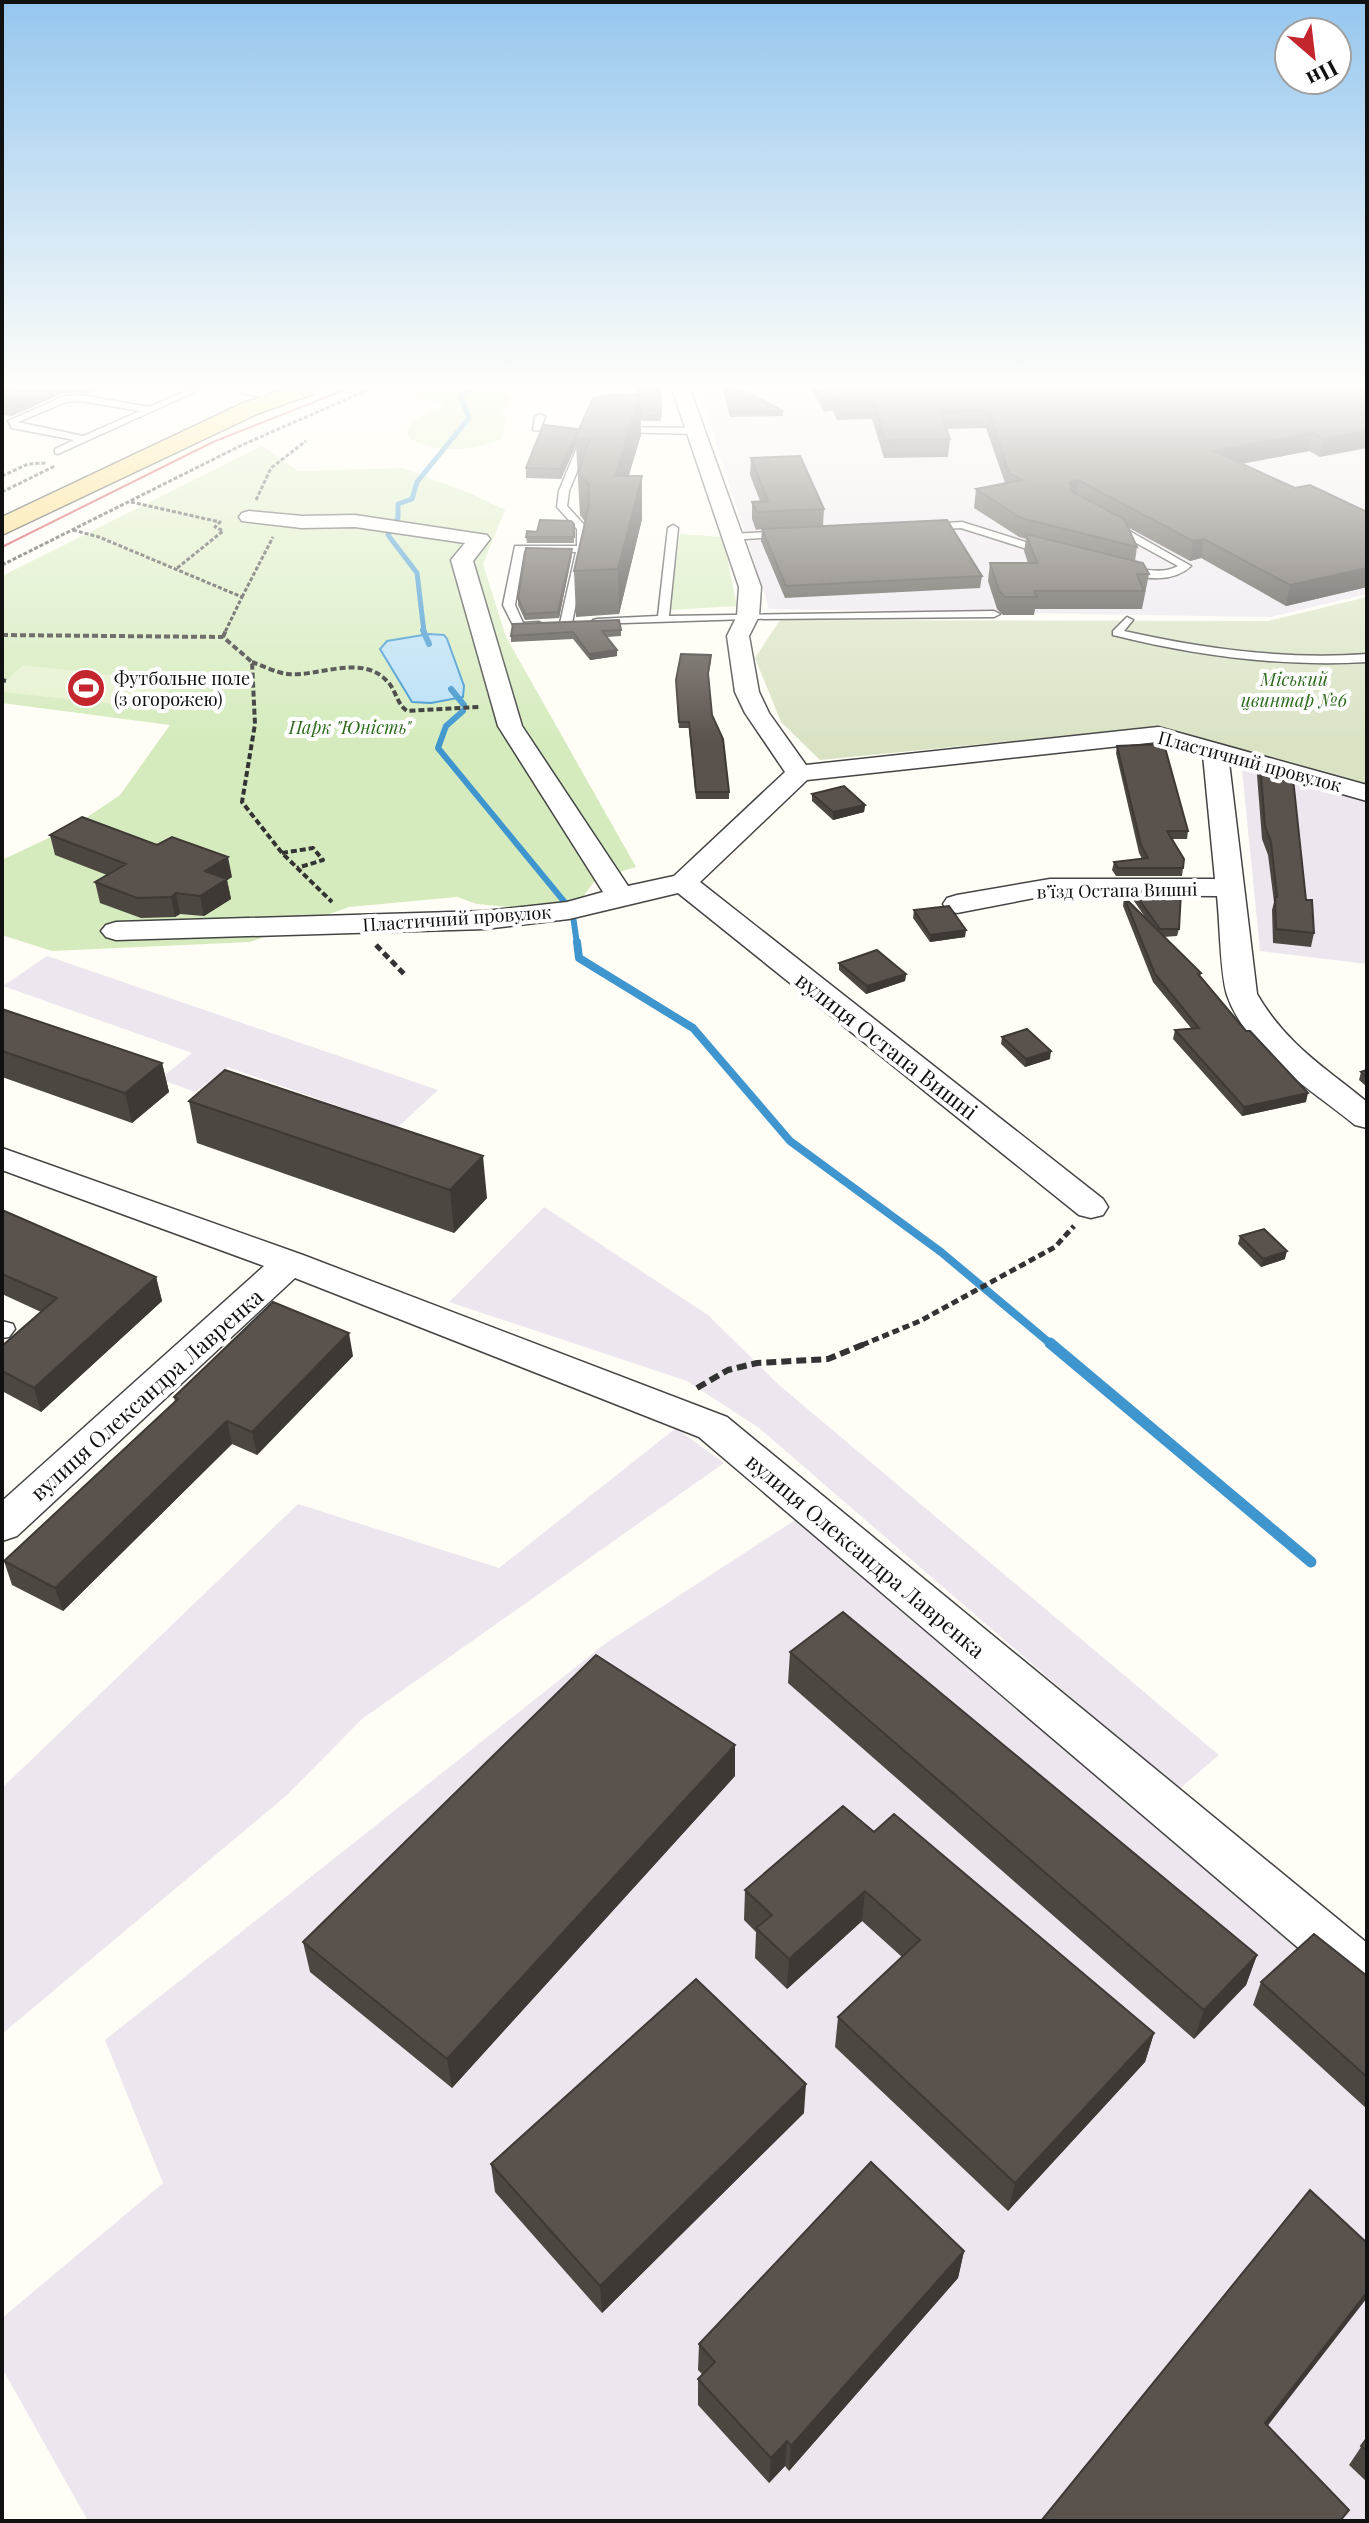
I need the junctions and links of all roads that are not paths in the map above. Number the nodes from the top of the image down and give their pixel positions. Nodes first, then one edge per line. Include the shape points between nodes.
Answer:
1 (44, 507) edge
2 (562, 507) edge
3 (721, 507) edge
4 (249, 517) road end
5 (1102, 520) edge
6 (2, 527) edge
7 (673, 528) dead end
8 (915, 528) edge
9 (792, 534) edge
10 (731, 537) junction
11 (582, 549) junction
12 (1057, 555) edge
13 (1115, 568) edge
14 (994, 614) dead end
15 (748, 616) junction
16 (663, 618) junction
17 (1127, 620) dead end
18 (566, 623) junction
19 (1367, 658) edge
20 (1215, 749) junction
21 (799, 773) junction
22 (1367, 793) edge
23 (683, 883) junction
24 (1229, 888) junction
25 (620, 896) junction
26 (957, 904) dead end
27 (116, 931) dead end
28 (1367, 1118) edge
29 (2, 1158) edge
30 (1091, 1207) road end
31 (290, 1263) junction
32 (2, 1525) edge
33 (1367, 1974) edge

1 - 6 main road
2 - 11 lane via 582,528
3 - 10 street
4 - 25 street via 394,526 480,539 462,560 510,726
5 - 13 lane via 1186,566 1176,574 1154,575
7 - 16 lane
8 - 12 lane via 962,525
9 - 10 lane
10 - 15 street via 750,587
11 - 18 lane
11 - 18 lane via 519,548 509,605 519,627
14 - 15 lane
15 - 16 lane
15 - 21 street via 738,636 747,692
16 - 18 lane
17 - 19 lane via 1117,633 1163,644 1272,658
20 - 21 street, Пластичний провулок via 1158,734
20 - 22 street, Пластичний провулок
20 - 24 street
21 - 23 street
23 - 25 street, Пластичний провулок
23 - 30 street, вулиця Остапа Вишні
24 - 26 street, в’їзд Остапа Вишні via 1050,887
24 - 28 street via 1242,994 1262,1029
25 - 27 street, Пластичний провулок via 569,910 485,920
29 - 31 street, вулиця Олександра Лавренка
31 - 32 street, вулиця Олександра Лавренка
31 - 33 street, вулиця Олександра Лавренка via 713,1427

